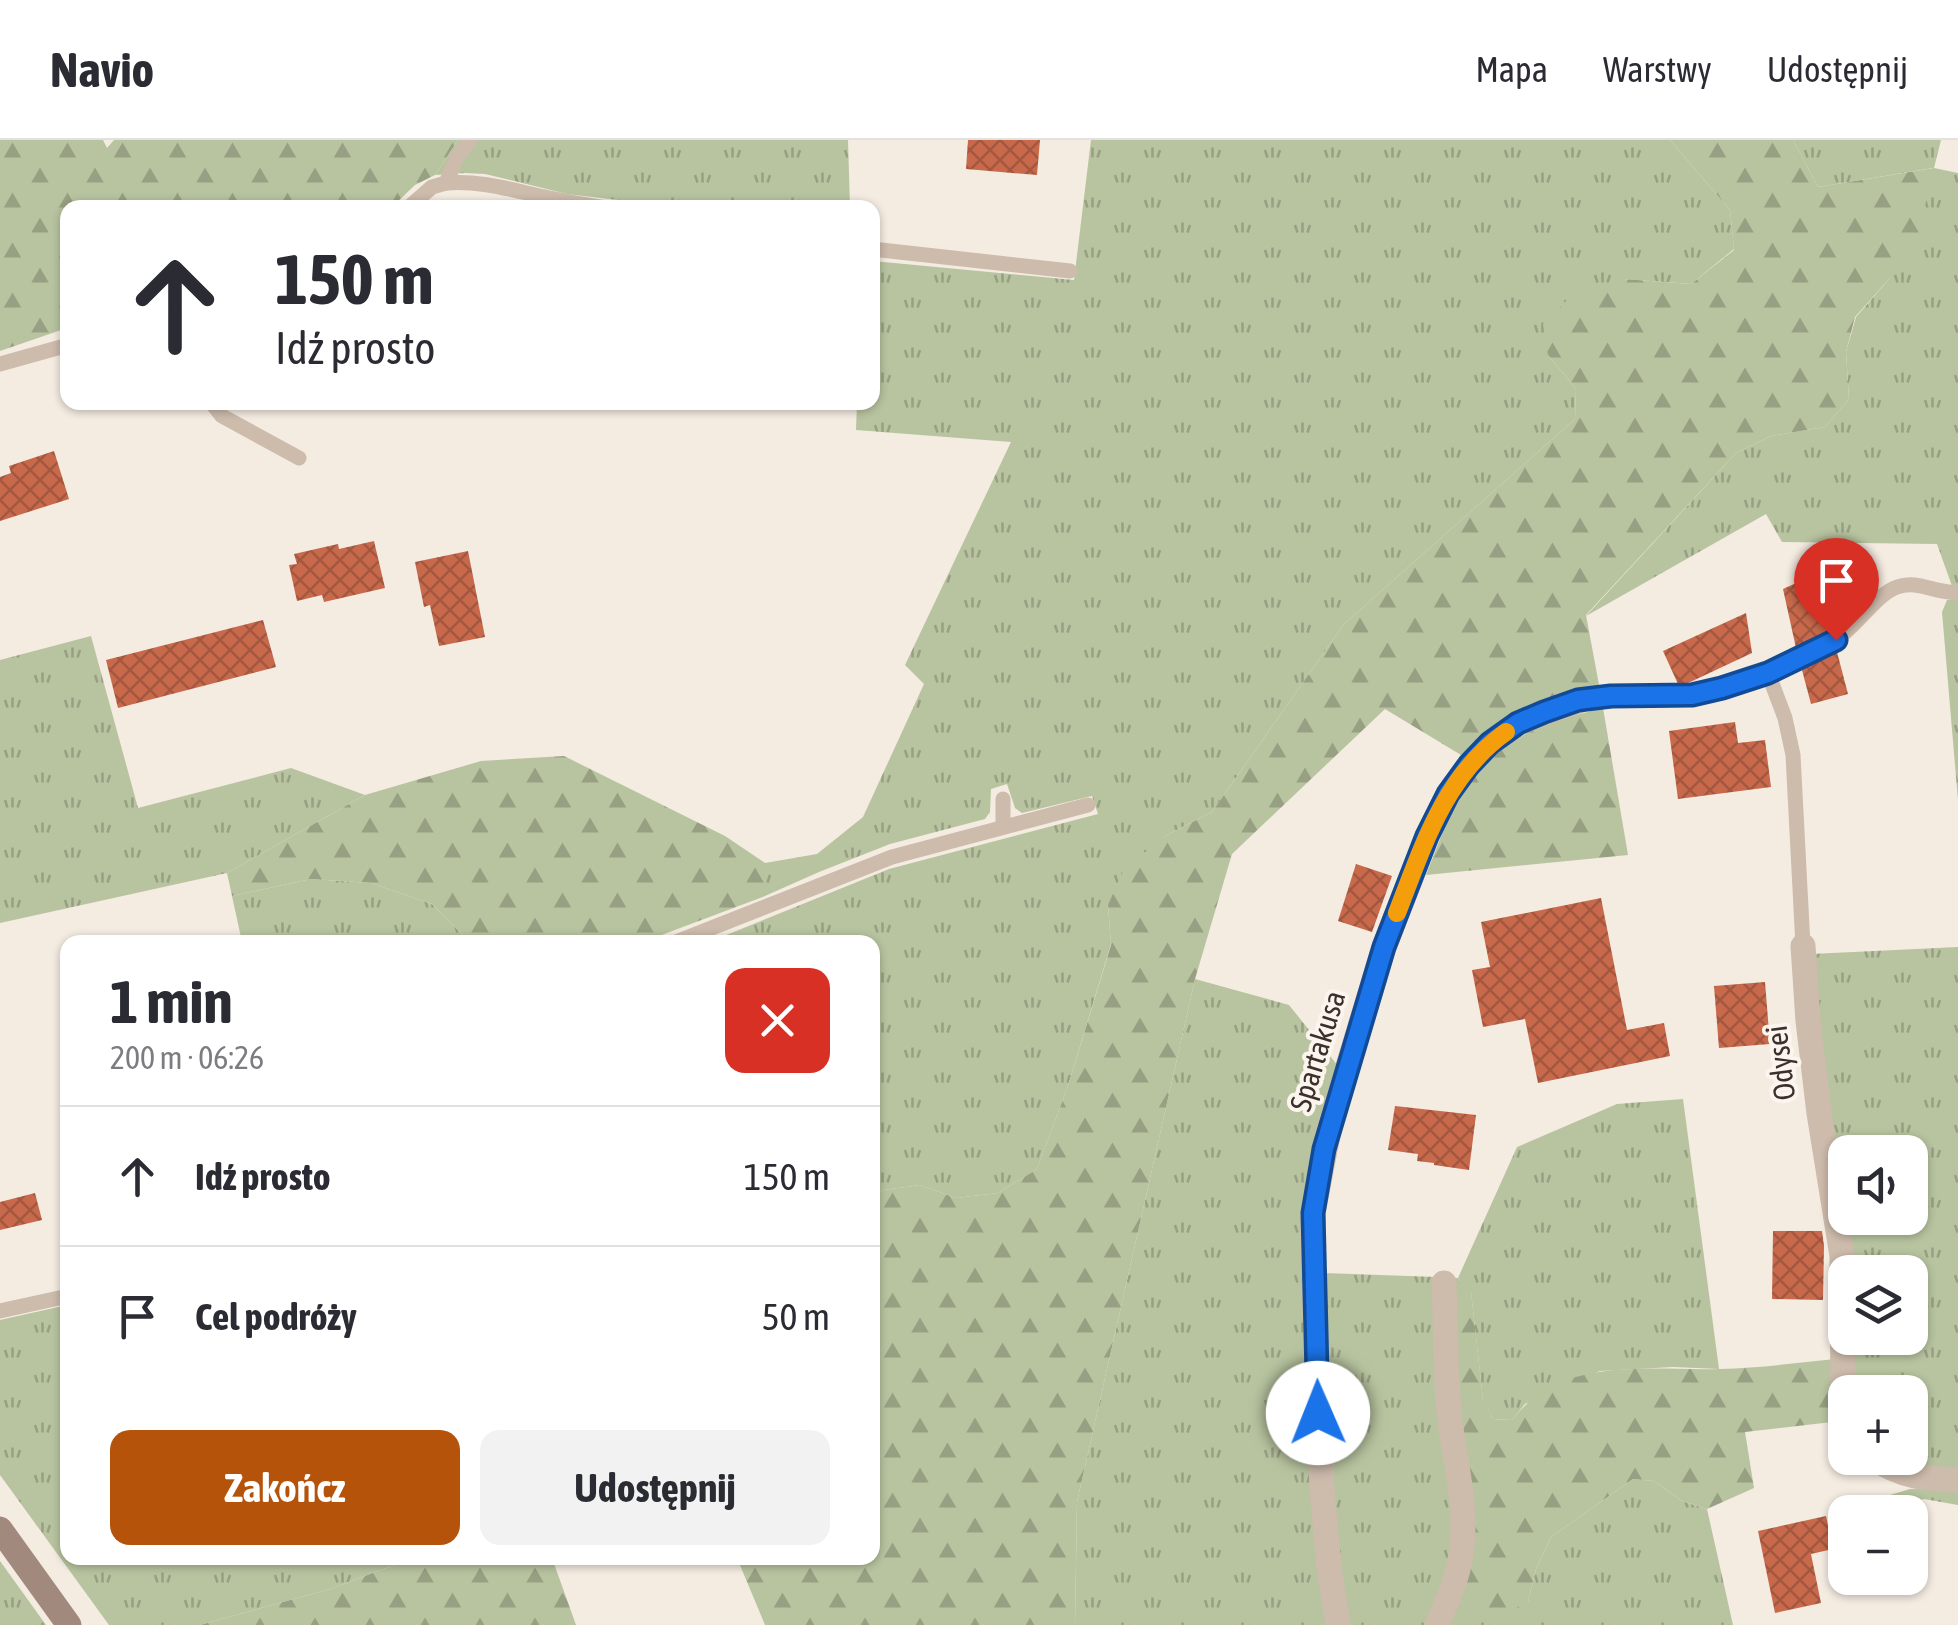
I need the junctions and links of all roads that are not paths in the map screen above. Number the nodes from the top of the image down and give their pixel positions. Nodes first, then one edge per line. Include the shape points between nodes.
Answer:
1 (470, 140) edge
2 (446, 183) junction
3 (417, 200) edge
4 (558, 200) edge
5 (880, 250) edge
6 (1070, 271) dead end
7 (60, 347) edge
8 (0, 364) edge
9 (217, 410) edge
10 (299, 458) dead end
11 (1958, 592) edge
12 (1768, 673) junction
13 (1578, 700) joint
14 (1003, 799) dead end
15 (1088, 806) dead end
16 (1003, 826) junction
17 (694, 935) edge
18 (1803, 946) joint
19 (1444, 1283) dead end
20 (60, 1298) edge
21 (0, 1311) edge
22 (1843, 1375) edge
23 (1909, 1475) edge
24 (1958, 1480) edge
25 (0, 1529) edge
26 (69, 1625) edge
27 (1338, 1625) edge
28 (1437, 1625) edge

1 - 2 lane
2 - 3 lane
2 - 4 lane via 486,184
5 - 6 lane
7 - 8 lane
9 - 10 lane
11 - 12 lane via 1894,587 1836,640
12 - 13 lane via 1692,695
12 - 18 lane via 1794,755
13 - 27 street, Spartakusa via 1518,723 1490,743 1448,794 1384,947 1328,1129 1313,1213 1313,1258 1322,1490
14 - 16 lane
15 - 16 lane
16 - 17 lane via 892,857
18 - 22 street, Odysei via 1842,1256
19 - 28 street via 1462,1533 1461,1558
20 - 21 lane
23 - 24 street
25 - 26 street

